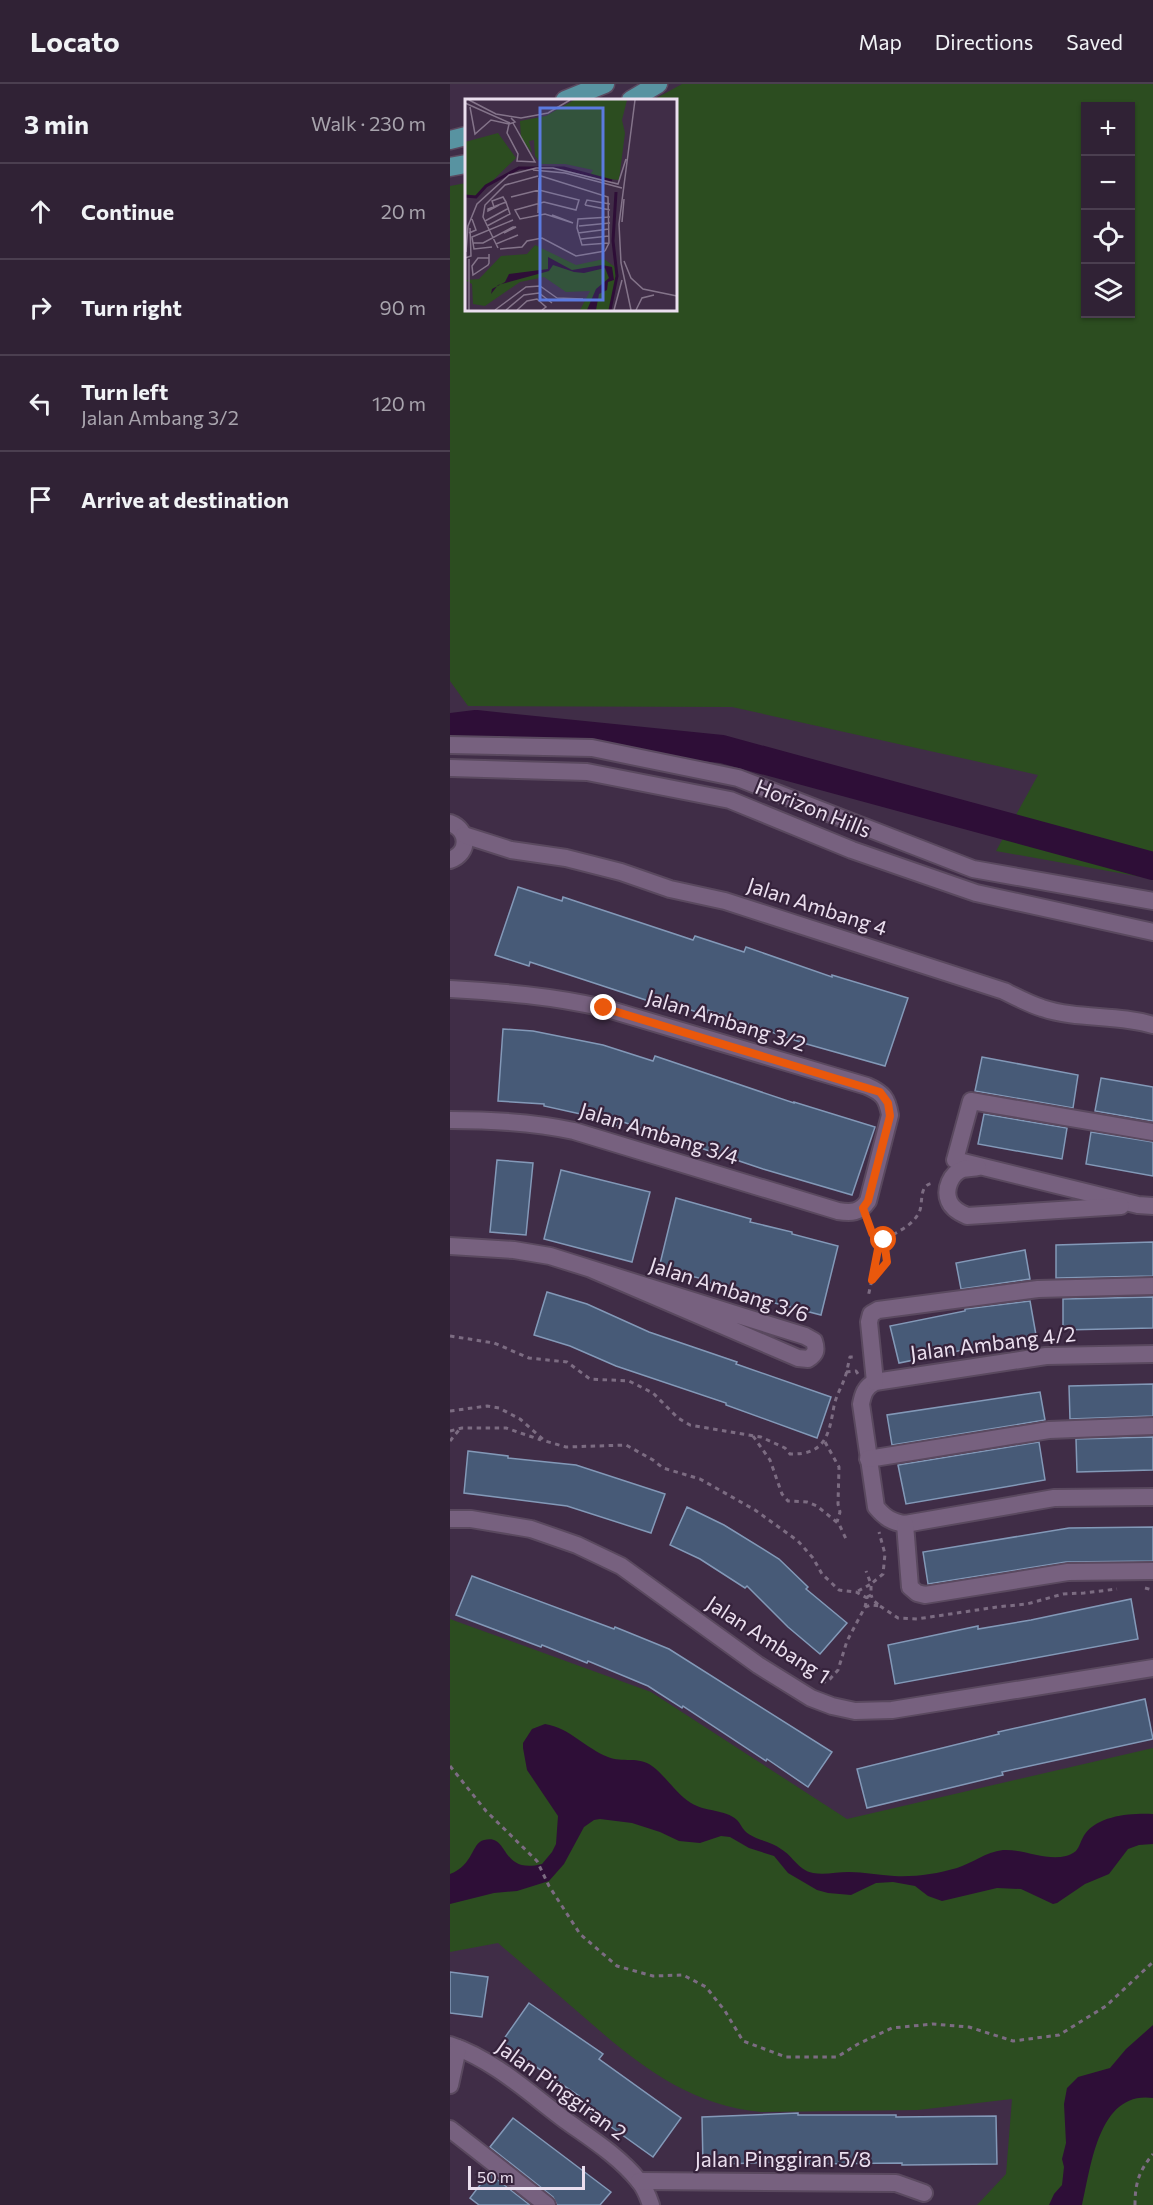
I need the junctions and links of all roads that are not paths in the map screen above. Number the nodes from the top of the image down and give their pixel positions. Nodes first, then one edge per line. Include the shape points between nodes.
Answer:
1 (604, 84) edge
2 (658, 84) edge
3 (567, 99) edge
4 (633, 99) edge
5 (465, 136) edge
6 (450, 140) edge
7 (465, 164) edge
8 (450, 167) edge
9 (450, 745) edge
10 (450, 768) edge
11 (450, 823) edge
12 (464, 835) junction
13 (450, 860) edge
14 (1153, 901) edge
15 (1153, 932) edge
16 (450, 989) edge
17 (1153, 1025) edge
18 (450, 1120) edge
19 (1153, 1132) edge
20 (982, 1166) junction
21 (1146, 1205) edge
22 (857, 1211) joint
23 (450, 1246) edge
24 (591, 1269) junction
25 (1153, 1286) edge
26 (1153, 1354) edge
27 (875, 1382) junction
28 (1153, 1426) edge
29 (868, 1460) junction
30 (1153, 1497) edge
31 (450, 1519) edge
32 (905, 1524) junction
33 (1153, 1571) edge
34 (1153, 1668) edge
35 (454, 2046) edge
36 (450, 2085) edge
37 (450, 2129) edge
38 (639, 2181) junction
39 (924, 2193) dead end
40 (547, 2205) edge
41 (651, 2205) edge

1 - 3 main road
2 - 4 main road
5 - 6 main road
7 - 8 main road
9 - 14 street, Horizon Hills via 592,748 738,778 973,869
10 - 15 street, Horizon Hills via 586,771 730,800 852,850 975,893
11 - 12 street
12 - 13 street via 465,846 459,856
12 - 17 street, Jalan Ambang 4 via 511,850 566,858 725,901 1004,991 1042,1008
16 - 22 street, Jalan Ambang 3/2 via 524,993 604,1008 880,1092 888,1103 890,1116 868,1201
18 - 22 street, Jalan Ambang 3/4 via 498,1120 574,1131 838,1211
19 - 20 street via 971,1101 954,1160
20 - 21 street
20 - 21 street via 962,1169 952,1176 947,1188 949,1202 956,1211 968,1216
23 - 24 street, Jalan Ambang 3/6 via 523,1251
24 - 24 street, Jalan Ambang 3/6 via 798,1358 814,1355 814,1341 805,1336
25 - 27 street via 1038,1289 878,1310 871,1314 869,1322
26 - 27 street, Jalan Ambang 4/2 via 1047,1356
27 - 29 street via 868,1385 861,1404
28 - 29 street via 1049,1430
29 - 32 street via 876,1507 893,1522
30 - 32 street via 1054,1498
31 - 34 street, Jalan Ambang 1 via 531,1529 621,1566 758,1665 832,1706 873,1712
32 - 33 street via 910,1587 926,1595 1068,1572
35 - 36 street
35 - 38 street, Jalan Pinggiran 2 via 495,2068 619,2160
37 - 40 street
38 - 39 street, Jalan Pinggiran 5/8 via 896,2183
38 - 41 street, Jalan Pinggiran 2

